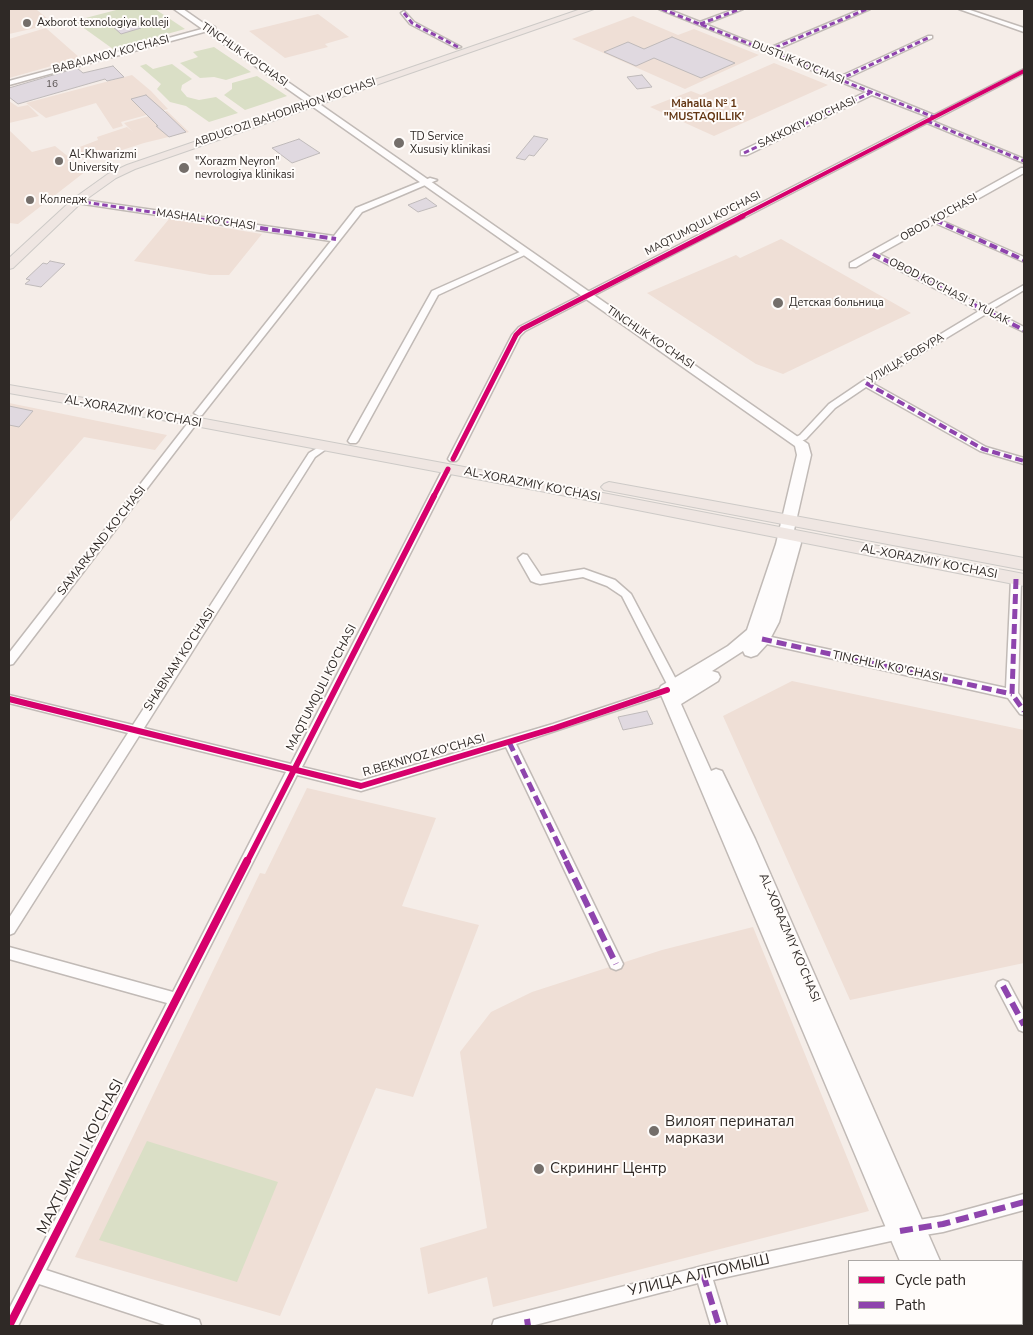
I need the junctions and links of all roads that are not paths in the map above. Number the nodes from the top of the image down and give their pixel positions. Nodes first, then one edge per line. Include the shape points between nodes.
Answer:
1 (178, 9) edge
2 (186, 9) edge
3 (572, 9) edge
4 (589, 9) edge
5 (662, 9) edge
6 (740, 9) edge
7 (867, 9) edge
8 (962, 9) edge
9 (404, 13) dead end
10 (700, 24) junction
11 (210, 28) junction
12 (1024, 30) edge
13 (930, 37) dead end
14 (458, 47) junction
15 (767, 51) junction
16 (1024, 71) edge
17 (838, 80) junction
18 (9, 82) edge
19 (870, 93) junction
20 (311, 99) junction
21 (930, 119) junction
22 (744, 153) dead end
23 (1024, 161) edge
24 (1024, 170) edge
25 (429, 181) junction
26 (77, 201) junction
27 (935, 220) junction
28 (47, 221) junction
29 (28, 232) dead end
30 (336, 239) junction
31 (525, 254) junction
32 (874, 254) junction
33 (1024, 260) edge
34 (9, 265) edge
35 (853, 266) dead end
36 (1024, 287) edge
37 (590, 293) junction
38 (985, 311) junction
39 (1024, 330) edge
40 (9, 378) edge
41 (866, 383) junction
42 (9, 389) edge
43 (196, 417) junction
44 (800, 439) junction
45 (353, 441) junction
46 (324, 447) junction
47 (1024, 453) edge
48 (1020, 460) edge
49 (451, 464) junction
50 (792, 529) junction
51 (523, 558) dead end
52 (1024, 564) edge
53 (1020, 579) edge
54 (762, 639) junction
55 (9, 661) edge
56 (673, 694) junction
57 (1012, 694) junction
58 (9, 699) edge
59 (1024, 711) edge
60 (134, 730) junction
61 (509, 742) junction
62 (293, 770) junction
63 (9, 929) edge
64 (9, 953) edge
65 (616, 964) dead end
66 (1003, 986) dead end
67 (176, 999) junction
68 (1024, 1025) edge
69 (1024, 1202) edge
70 (908, 1230) junction
71 (912, 1260) edge
72 (928, 1260) edge
73 (703, 1274) junction
74 (35, 1275) junction
75 (528, 1323) edge
76 (9, 1326) edge
77 (193, 1326) edge
78 (500, 1326) edge
79 (719, 1326) edge

1 - 11 main road, TINCHLIK KO'CHASI
2 - 11 main road, TINCHLIK KO'CHASI
3 - 14 main road, ABDUG’OZI BAHODIRHON KO’CHASI
4 - 20 main road, ABDUG’OZI BAHODIRHON KO’CHASI
5 - 10 street, DUSTLIK KO'CHASI
6 - 10 street
7 - 15 street
8 - 12 street
9 - 14 street via 412,23
10 - 15 street, DUSTLIK KO'CHASI
11 - 18 street, BABAJANOV KO'CHASI
11 - 20 main road, TINCHLIK KO'CHASI
13 - 17 street
14 - 20 main road, ABDUG’OZI BAHODIRHON KO’CHASI
15 - 17 street, DUSTLIK KO'CHASI
16 - 21 street, MAQTUMQULI KO'CHASI
17 - 19 street, DUSTLIK KO'CHASI
19 - 21 street, DUSTLIK KO'CHASI
19 - 22 street, SAKKOKIY KO'CHASI
20 - 25 main road, TINCHLIK KO'CHASI
20 - 26 main road, ABDUG’OZI BAHODIRHON KO’CHASI via 145,161 112,176
20 - 28 main road, ABDUG’OZI BAHODIRHON KO’CHASI via 144,154 103,172 65,198
21 - 23 street, DUSTLIK KO'CHASI
21 - 37 street, MAQTUMQULI KO'CHASI
24 - 27 street, OBOD KO'CHASI
25 - 30 street, SAMARKAND KO’CHASI via 364,206
25 - 31 main road, TINCHLIK KO'CHASI
25 - 37 main road, TINCHLIK KO'CHASI
26 - 28 main road, ABDUG’OZI BAHODIRHON KO’CHASI
26 - 30 street, MASHAL KO'CHASI
27 - 32 street, OBOD KO'CHASI
27 - 33 street
28 - 29 main road, ABDUG’OZI BAHODIRHON KO’CHASI
28 - 34 main road, ABDUG’OZI BAHODIRHON KO’CHASI
30 - 43 street, SAMARKAND KO’CHASI
31 - 37 main road, TINCHLIK KO'CHASI
31 - 45 street via 435,292
32 - 35 street, OBOD KO'CHASI
32 - 38 street, OBOD KO'CHASI 1 YULAK
36 - 38 street, УЛИЦА БОБУРА
37 - 44 main road, TINCHLIK KO'CHASI
37 - 49 street, MAQTUMQULI KO'CHASI via 518,332
38 - 39 street, OBOD KO'CHASI 1 YULAK
38 - 41 street, УЛИЦА БОБУРА
40 - 43 main road, AL-XORAZMIY KO’CHASI
41 - 44 street, УЛИЦА БОБУРА via 832,406
41 - 48 street via 983,448
42 - 43 main road, AL-XORAZMIY KO’CHASI
43 - 45 main road, AL-XORAZMIY KO’CHASI
43 - 46 main road, AL-XORAZMIY KO’CHASI via 197,423
43 - 55 street, SAMARKAND KO’CHASI
44 - 50 main road, TINCHLIK KO'CHASI via 810,444 814,455
45 - 49 main road, AL-XORAZMIY KO’CHASI
46 - 49 main road, AL-XORAZMIY KO’CHASI
46 - 60 street, SHABNAM KO’CHASI via 312,455
47 - 48 street
49 - 50 main road, AL-XORAZMIY KO’CHASI
49 - 62 street, MAQTUMQULI KO'CHASI
50 - 52 main road, AL-XORAZMIY KO’CHASI
50 - 53 main road, AL-XORAZMIY KO’CHASI
50 - 54 main road, TINCHLIK KO'CHASI via 771,622
50 - 56 main road, TINCHLIK KO'CHASI via 751,637
51 - 56 street, AL-XORAZMIY KO’CHASI via 535,578 540,580 584,573 611,583 626,594
53 - 57 street
54 - 56 main road, TINCHLIK KO'CHASI via 737,661
54 - 57 street, TINCHLIK KO'CHASI
56 - 61 street, R.BEKNIYOZ KO'CHASI
56 - 70 main road, AL-XORAZMIY KO’CHASI via 734,843
57 - 59 street
58 - 60 street, R.BEKNIYOZ KO'CHASI
60 - 62 street, R.BEKNIYOZ KO'CHASI
60 - 63 street, SHABNAM KO’CHASI
61 - 62 street, R.BEKNIYOZ KO'CHASI via 361,786
61 - 65 street
62 - 67 street, MAQTUMQULI KO'CHASI
64 - 67 street
66 - 68 street
67 - 74 street, MАXTUMKULI KO'CHASI
69 - 70 street, УЛИЦА АЛПОМЫШ
70 - 71 main road, AL-XORAZMIY KO’CHASI
70 - 72 main road, AL-XORAZMIY KO’CHASI
70 - 73 street, УЛИЦА АЛПОМЫШ
73 - 75 street, УЛИЦА АЛПОМЫШ
73 - 79 street
74 - 76 street, MАXTUMKULI KO'CHASI
74 - 77 street
75 - 78 street, УЛИЦА АЛПОМЫШ

